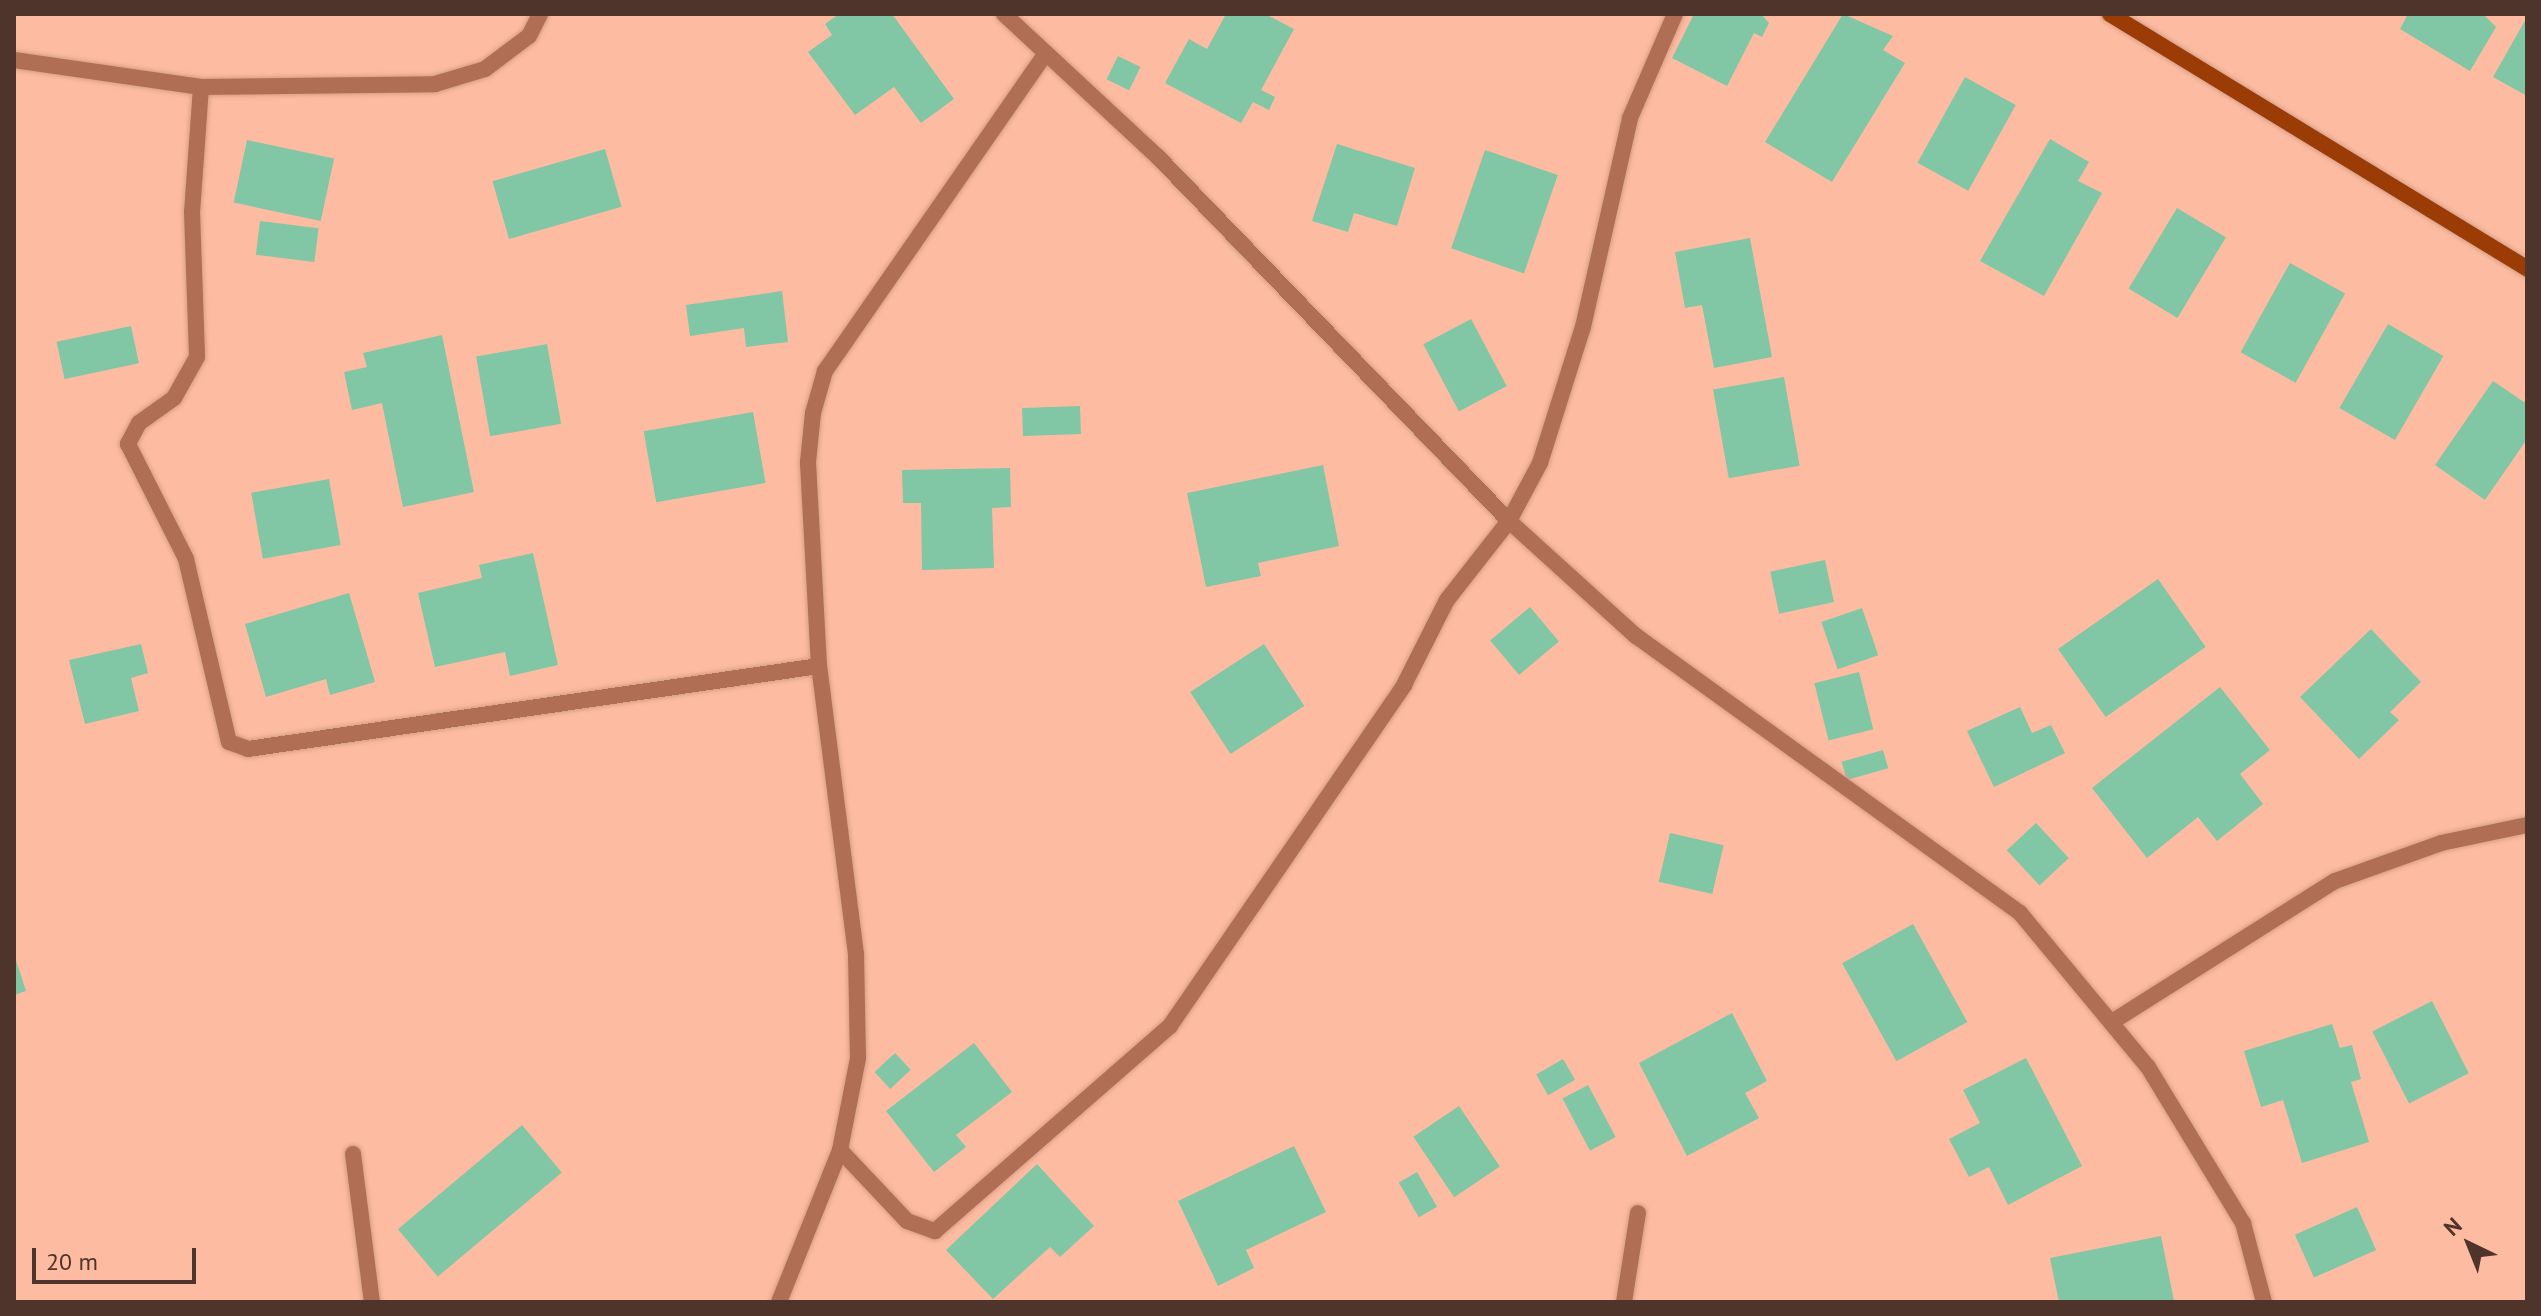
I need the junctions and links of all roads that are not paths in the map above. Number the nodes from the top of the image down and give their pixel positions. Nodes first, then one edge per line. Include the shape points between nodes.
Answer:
1 (540, 14) edge
2 (1004, 14) edge
3 (1675, 14) edge
4 (2110, 14) edge
5 (1045, 55) junction
6 (14, 60) edge
7 (201, 87) junction
8 (2527, 269) edge
9 (1509, 521) junction
10 (819, 666) junction
11 (2527, 825) edge
12 (2115, 1020) junction
13 (840, 1150) junction
14 (353, 1154) dead end
15 (1638, 1213) dead end
16 (372, 1302) edge
17 (779, 1302) edge
18 (1624, 1302) edge
19 (2264, 1302) edge

1 - 7 street via 529,36 485,69 435,84
2 - 5 street
3 - 9 street via 1630,118 1560,414
4 - 8 street
5 - 9 street via 1158,157
5 - 10 street via 825,371 808,462
6 - 7 street
7 - 10 street via 192,212 197,357 174,398 139,423 128,444 186,559 229,742 248,749
9 - 12 street via 1636,636 1980,880
9 - 13 street via 1457,585 1404,685 1170,1026 935,1231 907,1221
10 - 13 street via 856,954 856,1086
11 - 12 street via 2441,843 2335,881
12 - 19 street via 2243,1223
13 - 17 street
14 - 16 street
15 - 18 street

